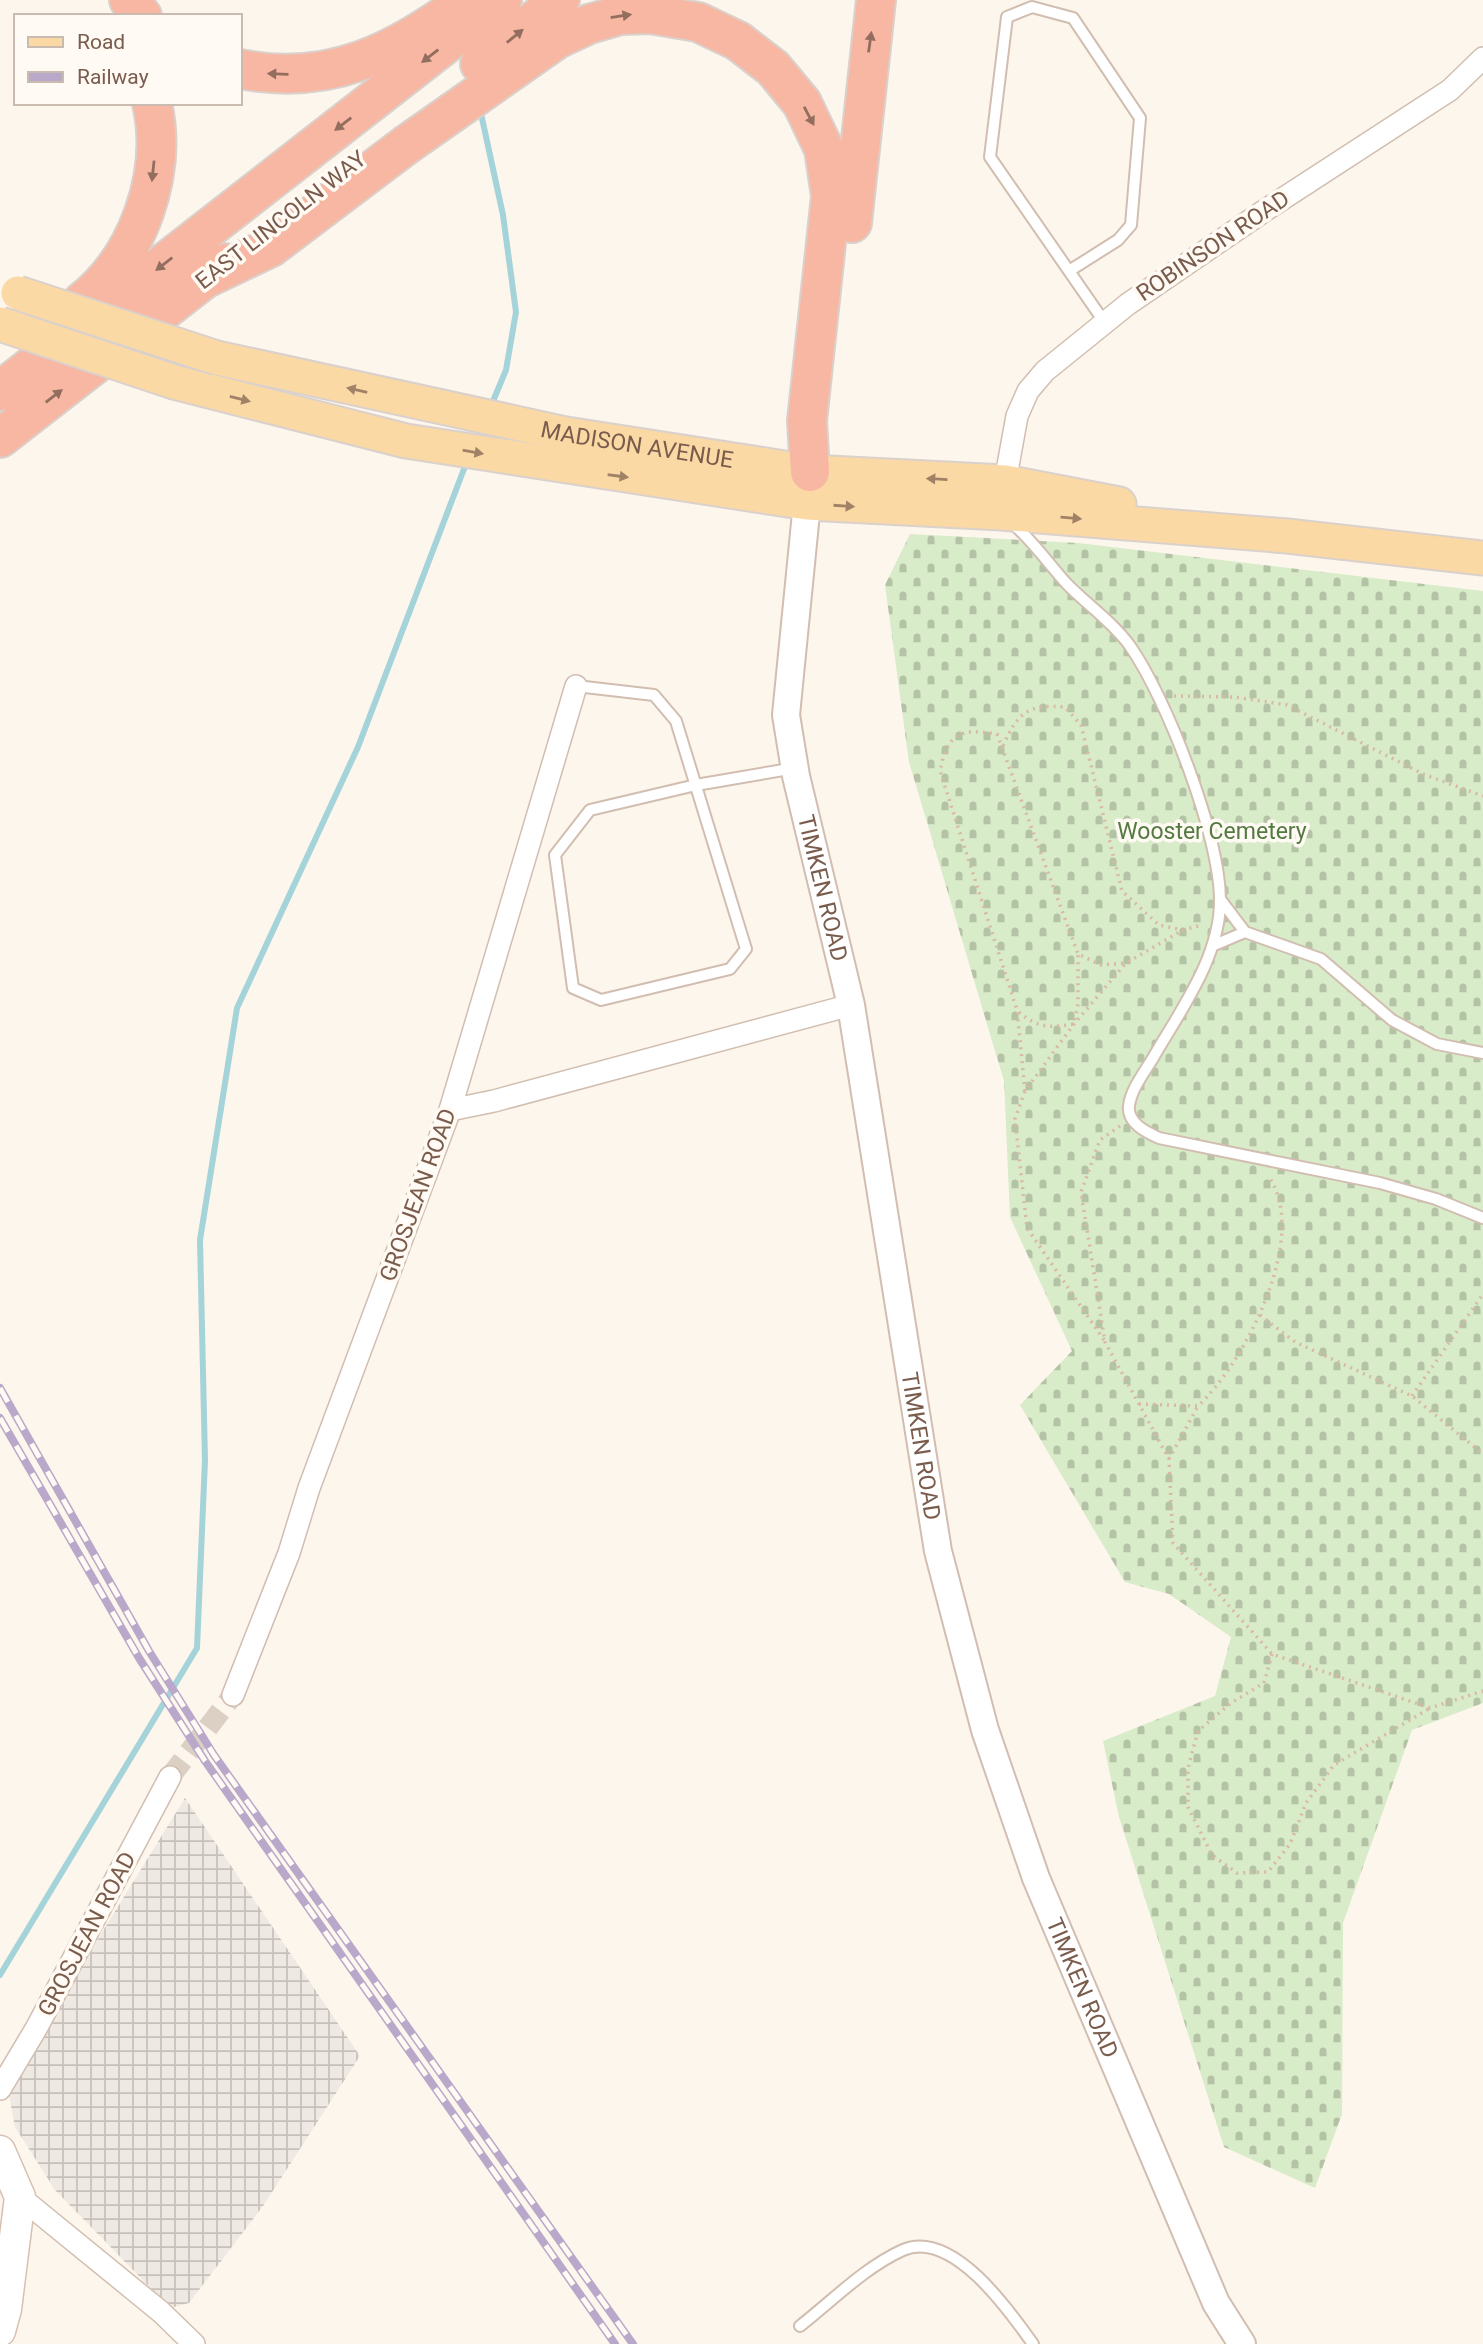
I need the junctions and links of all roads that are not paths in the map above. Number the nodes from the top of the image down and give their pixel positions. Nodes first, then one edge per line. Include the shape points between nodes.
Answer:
1 (129, 0) edge
2 (468, 0) edge
3 (502, 0) edge
4 (876, 0) edge
5 (140, 14) edge
6 (557, 15) edge
7 (1483, 58) edge
8 (394, 65) junction
9 (242, 69) edge
10 (152, 105) edge
11 (1069, 271) junction
12 (9, 289) edge
13 (1105, 323) junction
14 (0, 324) edge
15 (0, 367) edge
16 (0, 391) edge
17 (0, 438) edge
18 (809, 488) junction
19 (1003, 498) junction
20 (1483, 558) edge
21 (576, 686) joint
22 (795, 768) junction
23 (696, 785) junction
24 (1220, 899) junction
25 (1245, 932) junction
26 (1212, 946) junction
27 (851, 1005) junction
28 (1483, 1053) edge
29 (450, 1110) junction
30 (1483, 1218) edge
31 (233, 1695) tunnel mouth
32 (170, 1777) tunnel mouth
33 (0, 2089) edge
34 (0, 2151) edge
35 (20, 2197) junction
36 (800, 2326) dead end
37 (0, 2331) edge
38 (194, 2344) edge
39 (1033, 2344) edge
40 (1242, 2344) edge

1 - 5 highway
2 - 8 highway
3 -> 8 highway, EAST LINCOLN WAY
18 -> 4 highway via 831,421
17 -> 6 highway, EAST LINCOLN WAY via 204,279 405,135
6 -> 18 highway, EAST LINCOLN WAY via 589,24 620,15 679,17 755,52 802,103 824,149 831,196 807,421
7 - 13 street, ROBINSON ROAD via 1450,90 1264,211
8 -> 9 highway via 297,75
8 -> 16 highway, EAST LINCOLN WAY
10 -> 15 highway via 153,177 146,207 117,266 95,291
11 - 11 lane via 990,157 1007,17 1032,7 1073,18 1140,118 1130,225 1118,240
11 - 13 lane
18 -> 12 main road, MADISON AVENUE, bridge via 218,358
13 - 19 street, ROBINSON ROAD via 1045,371 1028,391 1017,416
14 -> 18 main road, MADISON AVENUE, bridge via 174,382 406,441 551,466
18 - 19 main road, MADISON AVENUE
18 - 22 street, TIMKEN ROAD via 788,670 786,715
19 - 20 main road, MADISON AVENUE
19 - 24 lane via 1026,536 1066,583 1130,645 1172,726 1207,822
21 - 23 lane via 654,695 676,721
21 - 29 street, GROSJEAN ROAD
22 - 23 lane
22 - 27 street, TIMKEN ROAD
23 - 23 lane via 747,949 730,970 601,1000 573,988 555,855 590,810
24 - 25 lane
24 - 26 lane
25 - 26 lane
25 - 28 lane via 1321,959 1392,1020 1437,1044
26 - 30 lane via 1187,1000 1135,1088 1129,1107 1131,1118 1141,1129 1159,1138 1380,1183
27 - 29 street
27 - 40 street, TIMKEN ROAD via 938,1551 985,1730 1036,1878 1205,2278
29 - 31 street, GROSJEAN ROAD
32 - 33 street, GROSJEAN ROAD
34 - 35 main road
35 - 37 main road
35 - 38 street
36 - 39 lane via 867,2272 905,2249 934,2249 967,2265

